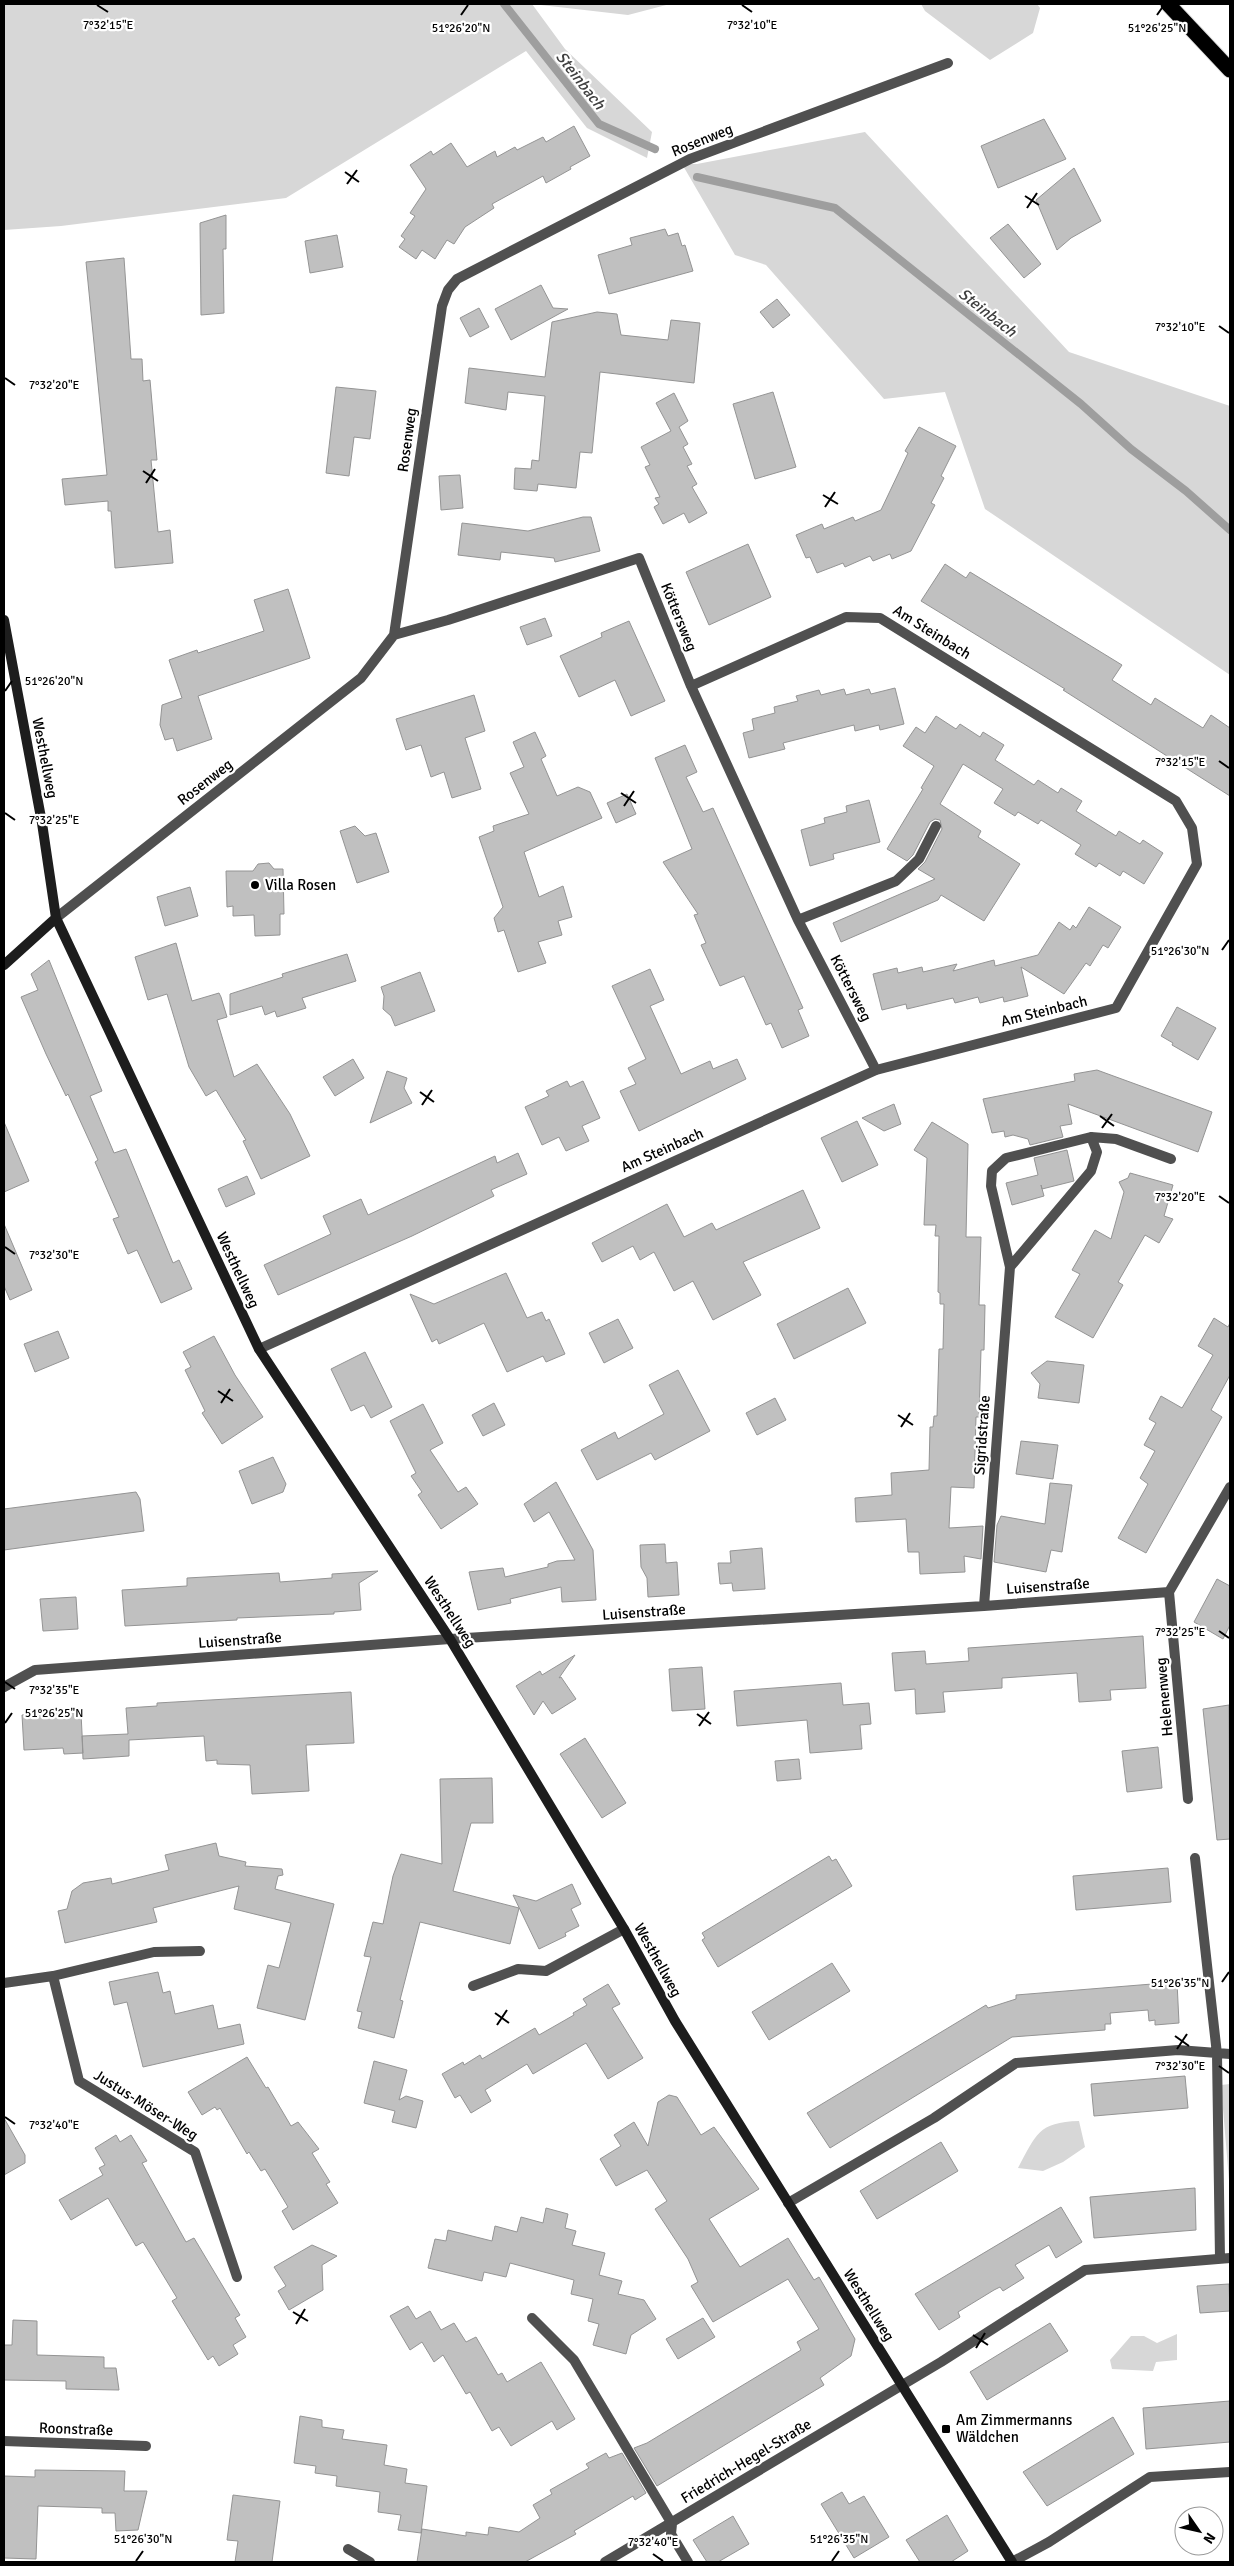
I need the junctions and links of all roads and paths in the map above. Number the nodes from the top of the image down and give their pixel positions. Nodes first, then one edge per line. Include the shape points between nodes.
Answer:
1 (1168, 4) edge
2 (948, 63) dead end
3 (1230, 70) edge
4 (4, 620) edge
5 (394, 634) junction
6 (691, 686) junction
7 (936, 826) dead end
8 (56, 918) junction
9 (798, 920) junction
10 (4, 965) edge
11 (876, 1070) junction
12 (1091, 1137) junction
13 (1171, 1159) dead end
14 (1010, 1267) junction
15 (259, 1349) junction
16 (1230, 1487) edge
17 (1169, 1592) junction
18 (984, 1606) junction
19 (450, 1639) junction
20 (4, 1687) edge
21 (1188, 1799) dead end
22 (1195, 1858) dead end
23 (624, 1929) junction
24 (200, 1951) dead end
25 (53, 1976) junction
26 (4, 1984) edge
27 (473, 1986) dead end
28 (1217, 2054) junction
29 (1230, 2054) edge
30 (788, 2203) junction
31 (1225, 2259) edge
32 (237, 2277) dead end
33 (532, 2318) dead end
34 (901, 2385) junction
35 (4, 2441) edge
36 (146, 2446) dead end
37 (1230, 2472) edge
38 (672, 2524) junction
39 (348, 2549) dead end
40 (370, 2562) edge
41 (605, 2562) edge
42 (688, 2562) edge
43 (1012, 2562) edge

1 - 3 highway
2 - 5 street, Rosenweg via 690,159 457,280 448,290 442,306
4 - 8 street, Westhellweg via 42,823
5 - 6 street, Köttersweg via 448,620 639,558
5 - 8 street, Rosenweg via 361,678
6 - 9 street, Köttersweg
6 - 11 street, Am Steinbach via 846,617 880,618 1176,801 1192,828 1197,864 1116,1008
7 - 9 street via 919,859 896,881
8 - 10 street, Rosenweg
8 - 15 street, Westhellweg
9 - 11 street, Köttersweg
11 - 15 street, Am Steinbach
12 - 13 street, Sigridstraße via 1116,1139
12 - 14 street via 1097,1152 1091,1171
12 - 14 street, Sigridstraße via 1006,1158 992,1171 991,1186
14 - 18 street, Sigridstraße
15 - 19 street, Westhellweg
16 - 17 street
17 - 18 street, Luisenstraße
17 - 21 street, Helenenweg
18 - 19 street, Luisenstraße
19 - 20 street, Luisenstraße via 35,1670
19 - 23 street, Westhellweg
22 - 28 street
23 - 27 street via 546,1971 518,1969
23 - 30 street, Westhellweg via 676,2021
24 - 25 street via 154,1952
25 - 26 street
25 - 32 street, Justus-Möser-Weg via 79,2081 195,2152
28 - 29 street
28 - 30 street via 1178,2050 1016,2063 934,2118
28 - 31 street
30 - 34 street, Westhellweg
31 - 34 street via 1085,2270
33 - 38 street via 574,2360
34 - 38 street, Friedrich-Hegel-Straße
34 - 43 street, Westhellweg
35 - 36 street, Roonstraße
37 - 43 street via 1150,2477
38 - 41 street, Friedrich-Hegel-Straße
38 - 42 street via 671,2534
39 - 40 street

